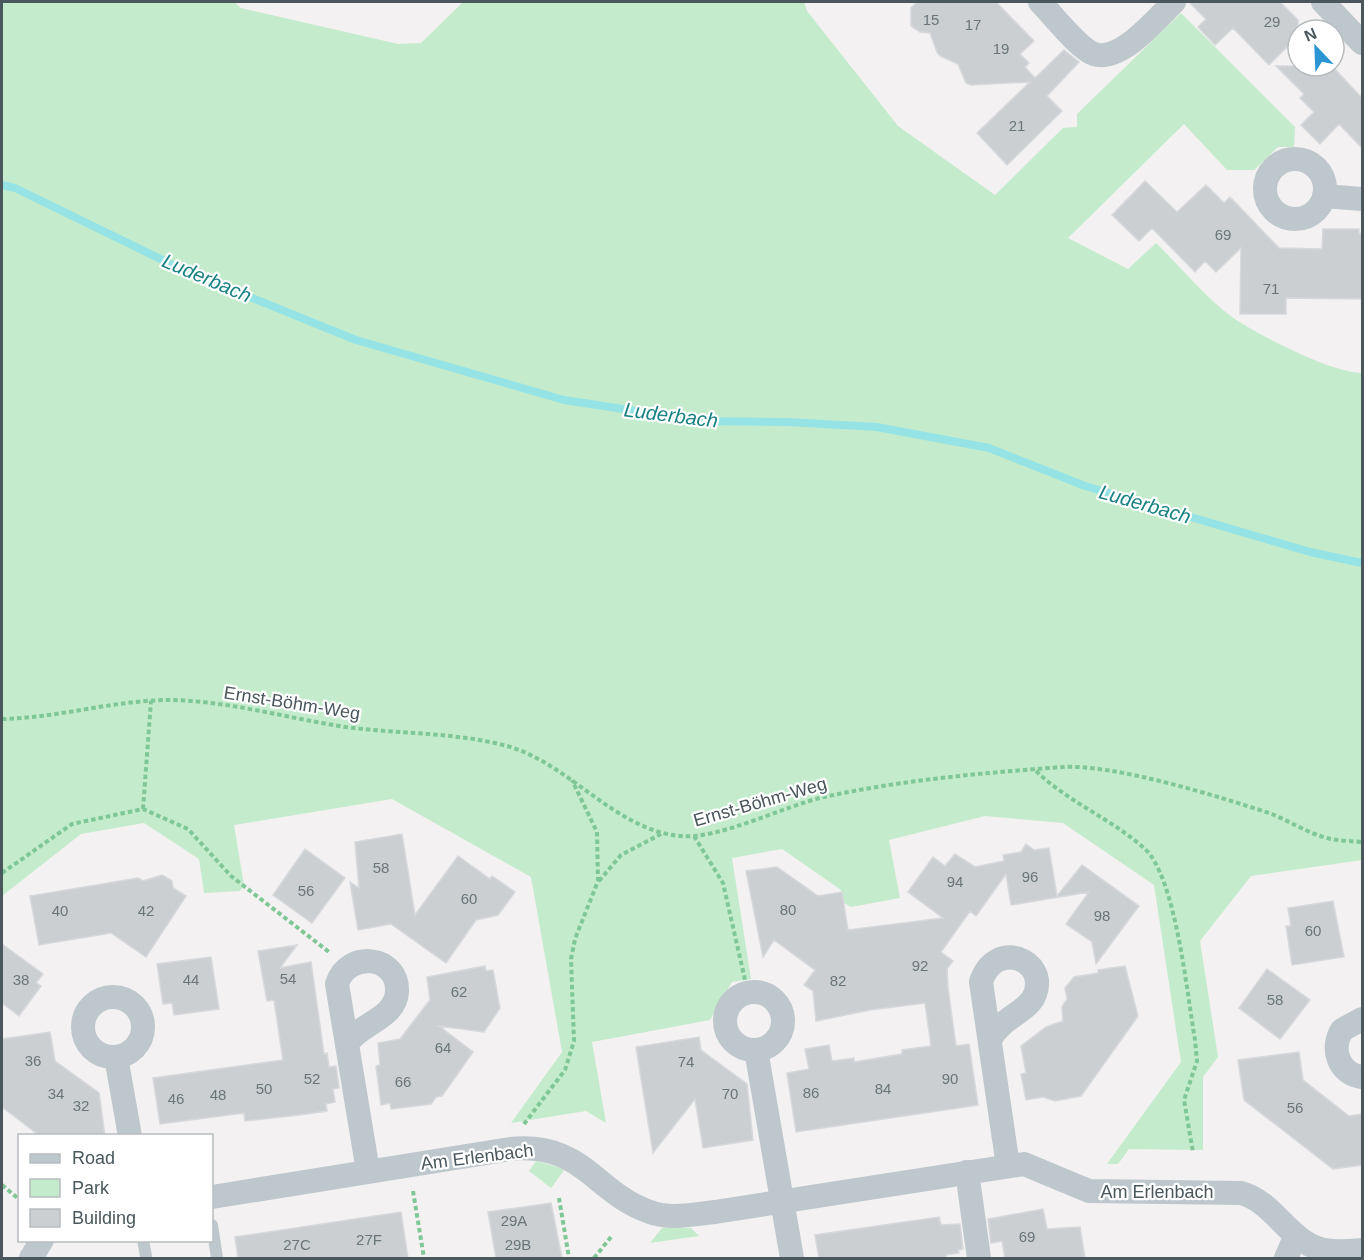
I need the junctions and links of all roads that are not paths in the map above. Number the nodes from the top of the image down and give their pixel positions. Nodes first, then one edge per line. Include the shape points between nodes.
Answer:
1 (1040, 2) edge
2 (1174, 2) edge
3 (1323, 2) edge
4 (1362, 43) edge
5 (1324, 196) dead end
6 (1362, 199) edge
7 (1362, 1020) edge
8 (990, 1040) dead end
9 (347, 1044) junction
10 (756, 1050) junction
11 (116, 1057) dead end
12 (1362, 1077) edge
13 (129, 1134) edge
14 (1008, 1166) junction
15 (369, 1171) junction
16 (967, 1172) junction
17 (213, 1197) edge
18 (782, 1202) junction
19 (213, 1232) edge
20 (1296, 1235) junction
21 (41, 1242) edge
22 (143, 1242) edge
23 (1362, 1250) edge
24 (146, 1256) dead end
25 (31, 1258) edge
26 (217, 1258) edge
27 (792, 1258) edge
28 (979, 1258) edge
29 (1286, 1258) edge

1 - 2 street via 1095,54 1108,54 1134,41
3 - 4 street
5 - 6 street
7 - 12 street via 1342,1030 1336,1048 1348,1073
8 - 14 street
9 - 9 street via 358,1030 389,1010 397,991 395,979 382,964 372,960 349,966 337,984
9 - 15 street
10 - 10 street via 778,1039 782,1015 764,994 748,993 731,1005 726,1022 738,1045
10 - 18 street
11 - 13 street
14 - 16 street, Am Erlenbach
14 - 20 street, Am Erlenbach via 1030,1166 1089,1191 1241,1193 1258,1199
15 - 17 street, Am Erlenbach
15 - 18 street, Am Erlenbach via 537,1148 561,1154 652,1213 685,1215
16 - 18 street, Am Erlenbach
16 - 28 street
18 - 27 street
19 - 26 lane
20 - 23 street, Am Erlenbach via 1319,1248
20 - 29 street
21 - 25 street
22 - 24 lane

